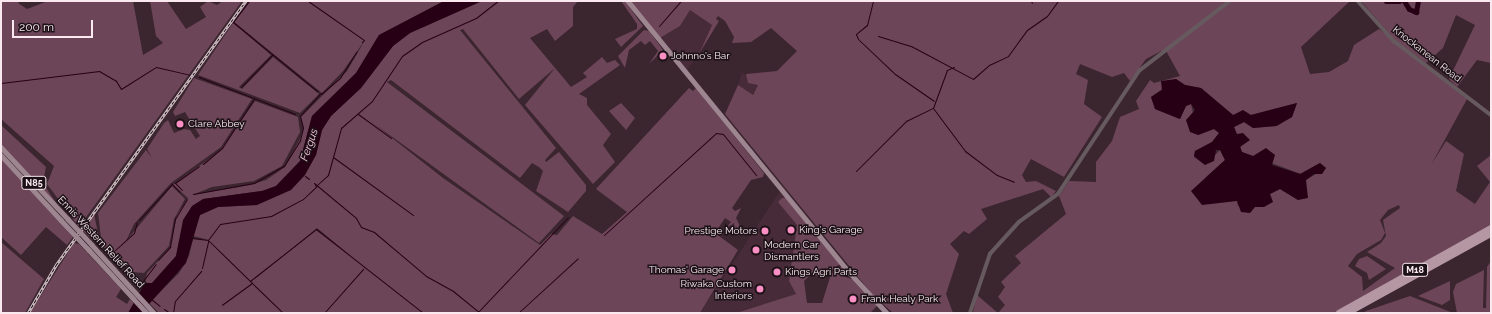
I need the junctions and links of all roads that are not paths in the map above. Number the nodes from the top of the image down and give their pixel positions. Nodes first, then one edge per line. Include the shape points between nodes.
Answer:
1 (628, 1) edge
2 (1230, 1) edge
3 (1358, 1) edge
4 (1491, 115) edge
5 (1, 148) edge
6 (1, 155) edge
7 (1491, 228) edge
8 (1491, 234) edge
9 (147, 313) edge
10 (154, 313) edge
11 (887, 313) edge
12 (970, 313) edge
13 (1339, 313) edge
14 (1348, 313) edge

1 - 11 main road via 850,273
2 - 12 street via 1161,50 1139,70 1058,194 1019,222 990,254
3 - 4 street, Knockanean Road via 1394,41
5 - 10 main road, Ennis Western Relief Road / N85, bridge
6 - 9 main road, Ennis Western Relief Road / N85, bridge
7 - 13 highway, M18
8 - 14 highway, M18

